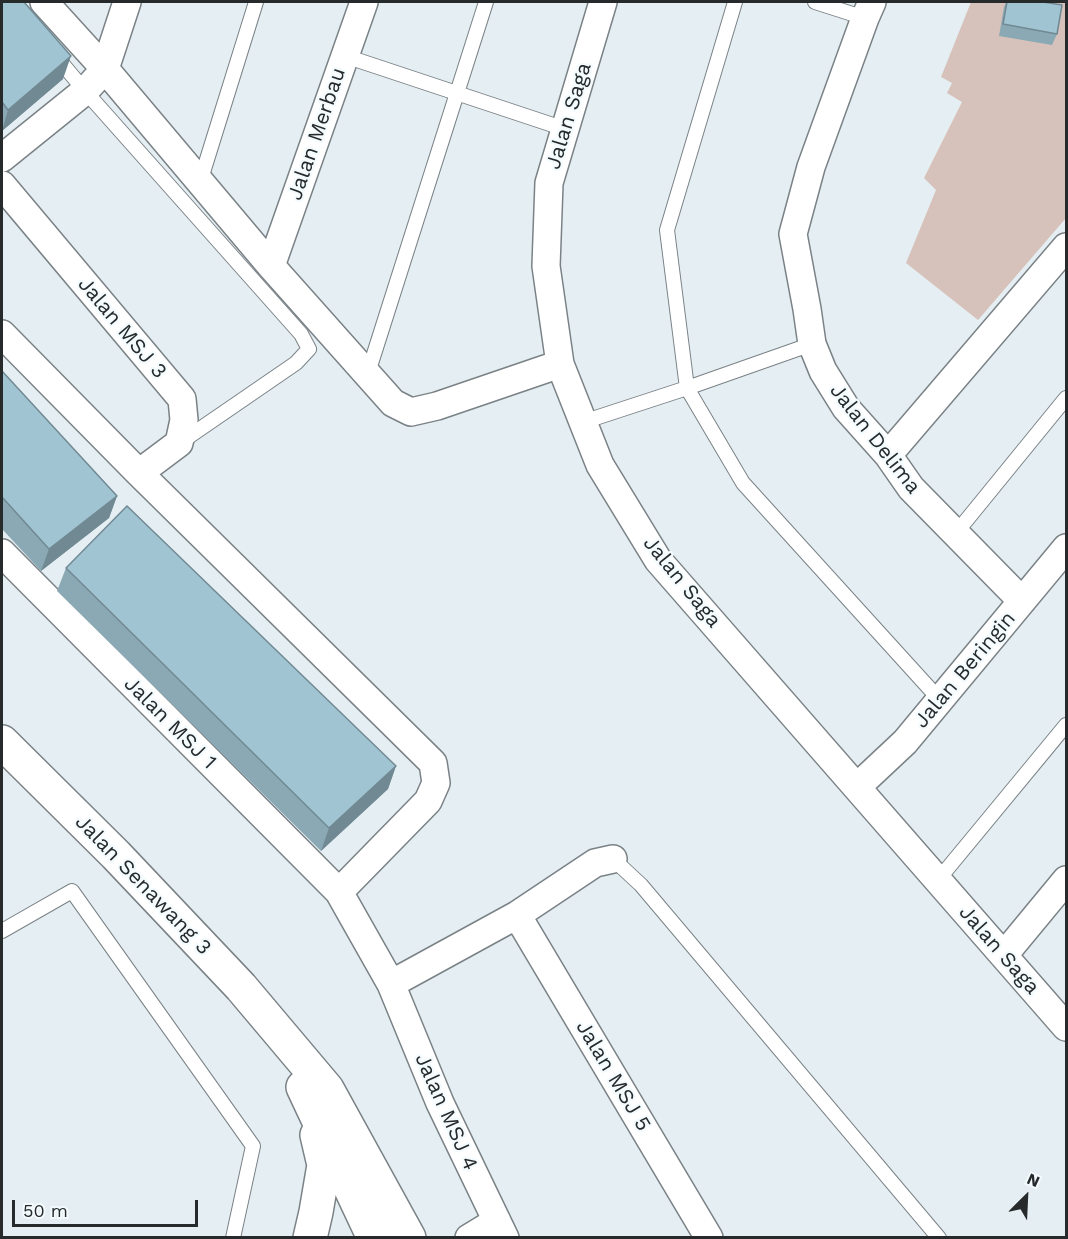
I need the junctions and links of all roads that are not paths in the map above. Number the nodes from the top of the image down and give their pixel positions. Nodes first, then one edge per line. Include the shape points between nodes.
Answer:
1 (44, 2) edge
2 (127, 2) edge
3 (256, 2) edge
4 (364, 2) edge
5 (486, 2) edge
6 (603, 2) edge
7 (735, 2) edge
8 (814, 2) edge
9 (868, 10) edge
10 (49, 46) edge
11 (345, 56) junction
12 (105, 69) junction
13 (85, 91) junction
14 (456, 94) junction
15 (565, 129) junction
16 (2, 158) edge
17 (200, 182) junction
18 (2, 184) edge
19 (1066, 248) edge
20 (271, 266) junction
21 (2, 334) edge
22 (812, 344) junction
23 (560, 364) junction
24 (367, 376) junction
25 (687, 388) junction
26 (1066, 398) edge
27 (583, 422) junction
28 (179, 443) junction
29 (888, 455) junction
30 (139, 473) junction
31 (956, 533) junction
32 (1066, 548) edge
33 (2, 553) edge
34 (1022, 601) junction
35 (940, 700) junction
36 (1066, 725) edge
37 (2, 742) edge
38 (857, 787) junction
39 (613, 859) joint
40 (938, 880) junction
41 (1066, 880) edge
42 (339, 892) junction
43 (517, 915) junction
44 (2, 931) edge
45 (1004, 955) junction
46 (391, 984) junction
47 (1066, 1027) edge
48 (279, 1032) junction
49 (308, 1098) junction
50 (501, 1229) edge
51 (233, 1238) edge
52 (310, 1238) edge
53 (374, 1238) edge
54 (409, 1238) edge
55 (469, 1238) edge
56 (709, 1238) edge
57 (939, 1238) edge

1 - 12 street
2 - 12 street
3 - 17 lane
4 - 11 street, Jalan Merbau
5 - 14 lane
6 - 15 street, Jalan Saga
7 - 25 lane via 667,230
8 - 9 lane
9 - 22 street, Jalan Delima via 811,167 793,234
10 - 13 lane
11 - 14 lane
11 - 20 street, Jalan Merbau
12 - 13 street
12 - 17 street
13 - 16 street
13 - 28 lane via 301,334 309,349 296,363
14 - 15 lane
14 - 24 lane
15 - 23 street, Jalan Saga via 549,183 546,266
17 - 20 street
18 - 28 street, Jalan MSJ 3 via 182,399 184,420
19 - 29 street
20 - 24 street
21 - 30 street
22 - 25 lane
22 - 29 street, Jalan Delima via 846,408
23 - 24 street via 411,412 393,403
23 - 27 street, Jalan Saga
25 - 27 lane
25 - 35 lane via 743,483
26 - 31 lane
27 - 38 street, Jalan Saga via 600,465 658,560
28 - 30 street
29 - 31 street, Jalan Delima via 911,488
30 - 42 street via 433,763 436,783 428,801
31 - 34 street, Jalan Delima
32 - 34 street, Jalan Beringin
33 - 42 street, Jalan MSJ 1
34 - 35 street, Jalan Beringin
35 - 38 street, Jalan Beringin via 905,742
36 - 40 lane
37 - 48 street, Jalan Senawang 3 via 124,864
38 - 40 street, Jalan Saga
39 - 43 street via 596,863
39 - 57 lane via 641,885
40 - 45 street, Jalan Saga
41 - 45 street
42 - 46 street, Jalan MSJ 1
43 - 46 street
43 - 56 street, Jalan MSJ 5
44 - 51 lane via 72,891 253,1146
45 - 47 street, Jalan Saga
46 - 50 street, Jalan MSJ 4 via 440,1103
48 - 49 street, Jalan Senawang 3
48 - 54 street, Jalan Senawang 3 via 327,1089
49 - 52 street via 324,1166
49 - 53 street, Jalan Senawang 3
50 - 55 street

